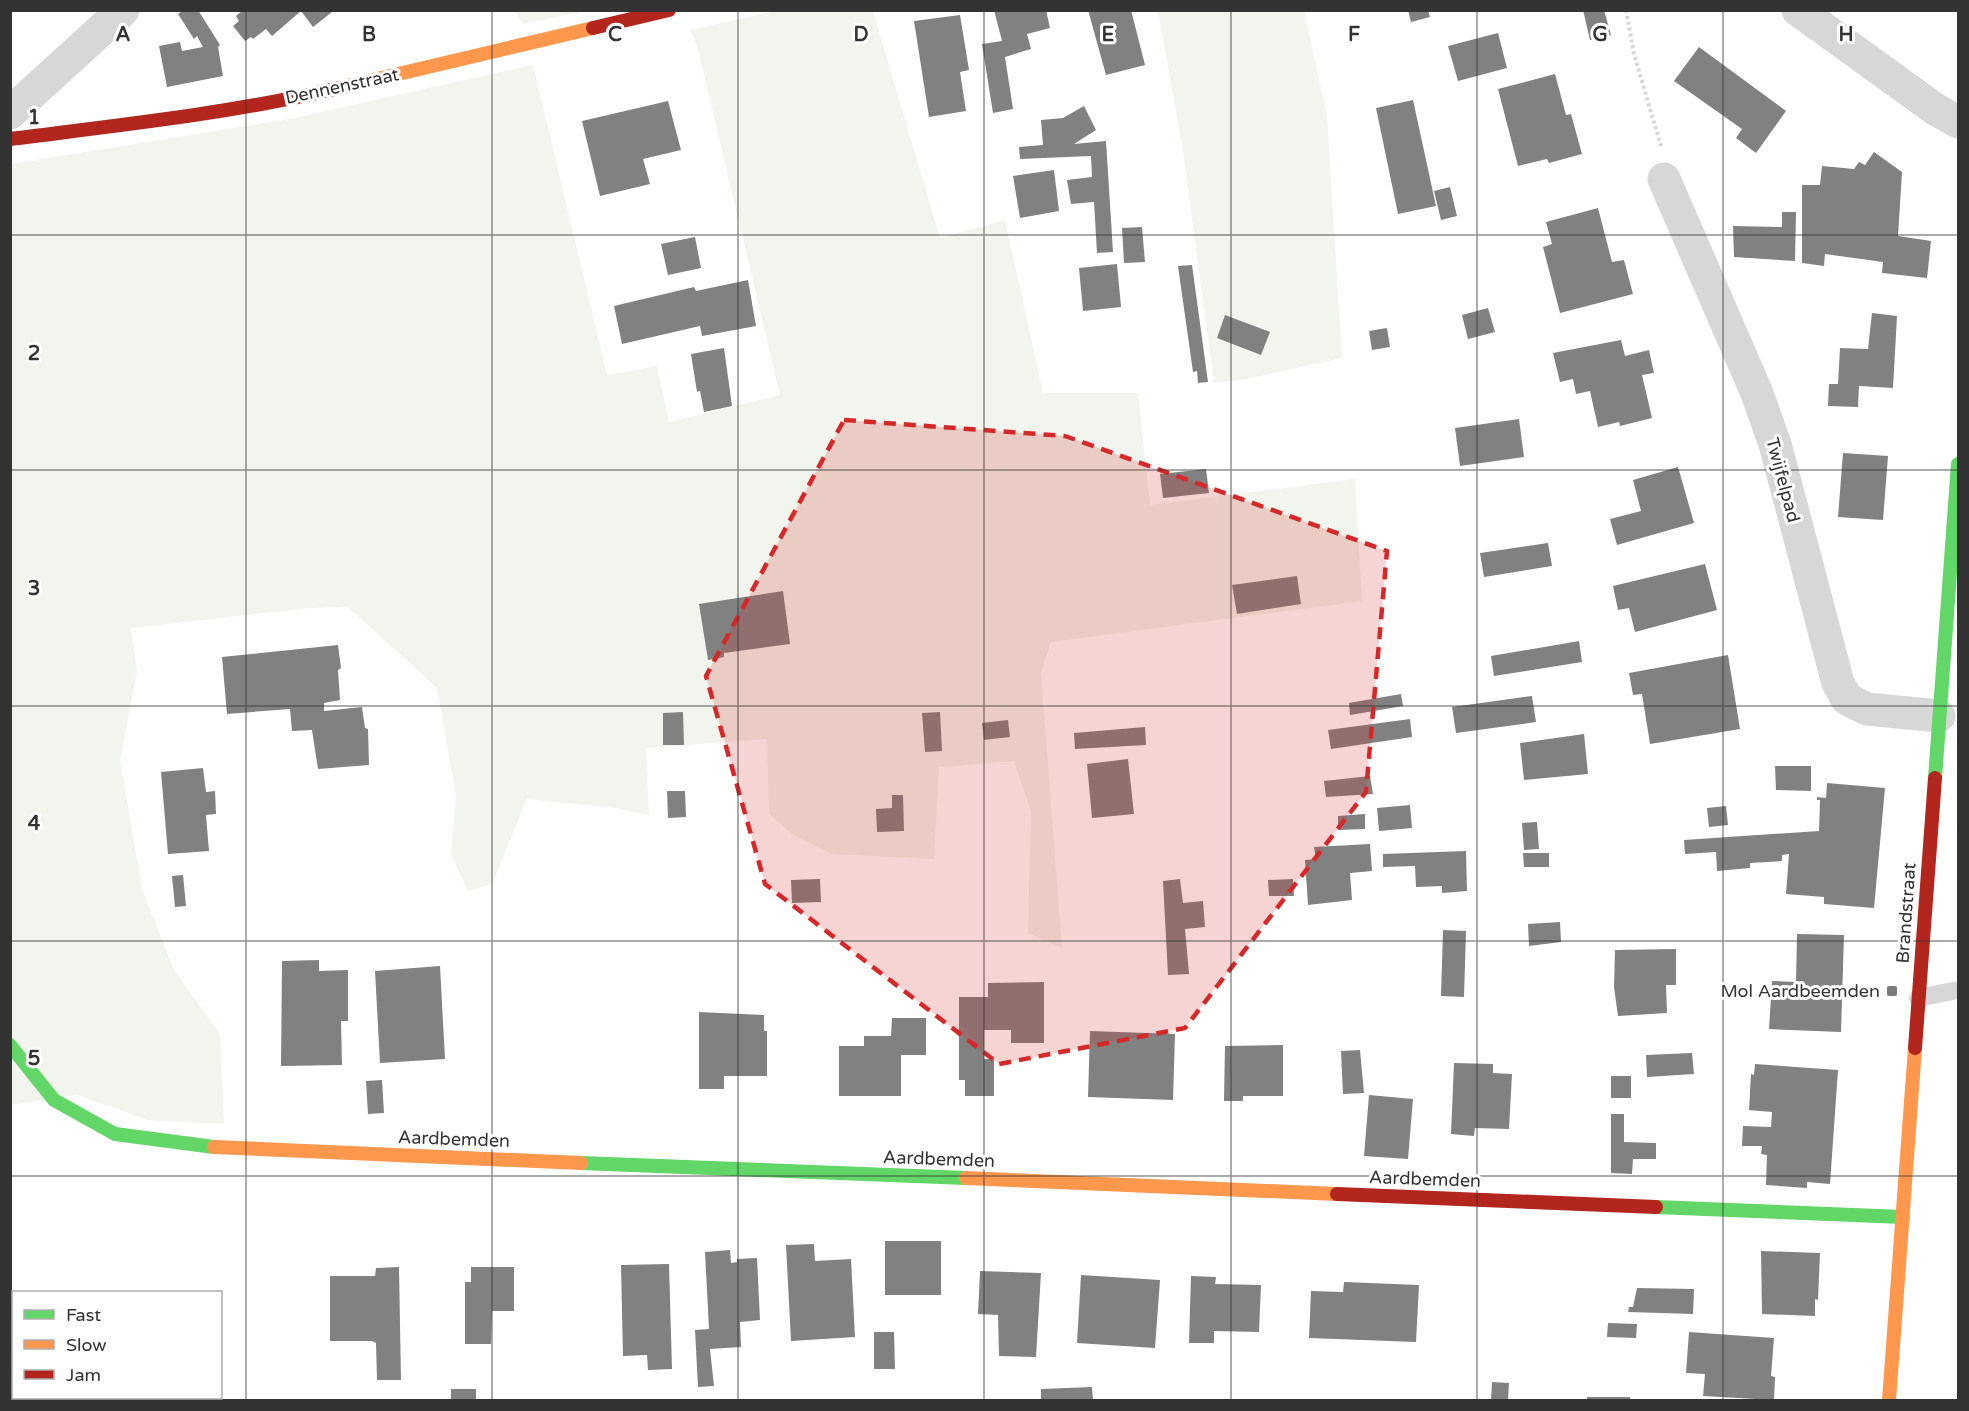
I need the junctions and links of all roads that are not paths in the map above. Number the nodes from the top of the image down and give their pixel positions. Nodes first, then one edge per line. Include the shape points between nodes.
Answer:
1 (123, 10) edge
2 (669, 10) edge
3 (1798, 10) edge
4 (10, 113) edge
5 (1959, 122) edge
6 (10, 139) edge
7 (1664, 180) road end
8 (1959, 464) edge
9 (1939, 716) junction
10 (1959, 990) edge
11 (1918, 998) junction
12 (10, 1045) edge
13 (1903, 1217) junction
14 (1889, 1401) edge

1 - 4 street
2 - 6 street, Dennenstraat via 301,97
3 - 5 street via 1935,109
7 - 9 street, Twijfelpad via 1764,412 1838,683 1847,699 1867,709
8 - 9 street, Brandstraat
9 - 11 street, Brandstraat
10 - 11 lane
11 - 13 street, Brandstraat
12 - 13 street, Aardbemden via 54,1100 115,1134 203,1147
13 - 14 street, Brandstraat

